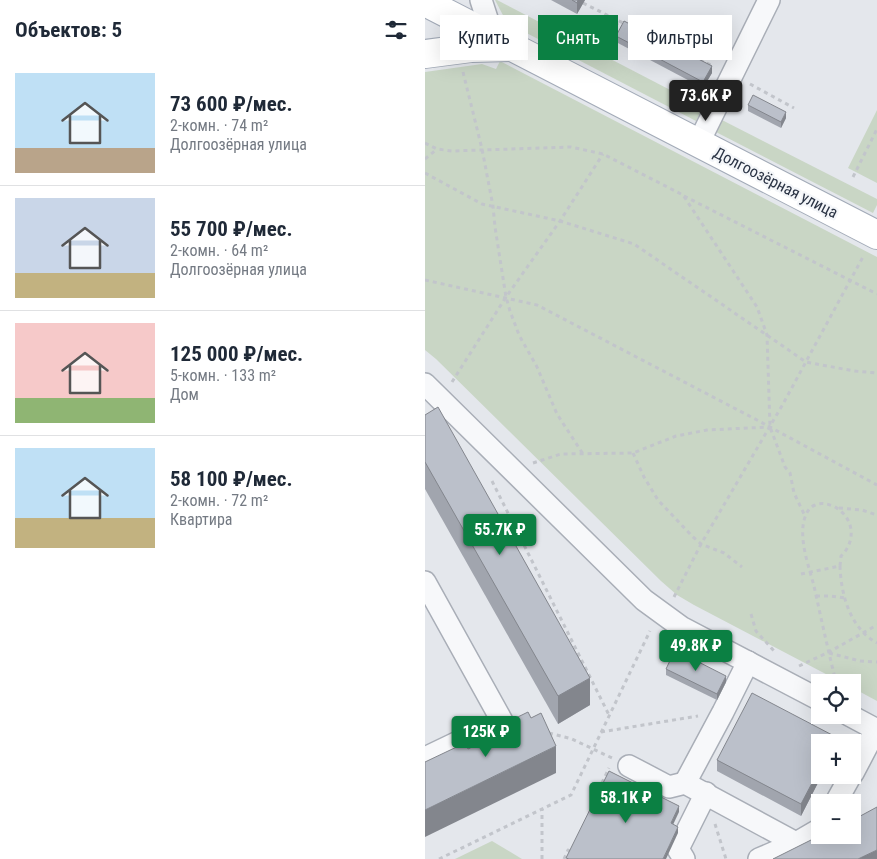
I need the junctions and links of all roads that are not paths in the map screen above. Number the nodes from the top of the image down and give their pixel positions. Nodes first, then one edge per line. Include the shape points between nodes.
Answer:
1 (481, 0) edge
2 (769, 0) edge
3 (425, 2) edge
4 (451, 15) edge
5 (489, 15) edge
6 (440, 52) edge
7 (425, 54) edge
8 (528, 54) edge
9 (699, 142) junction
10 (876, 234) edge
11 (435, 393) edge
12 (425, 582) edge
13 (748, 662) junction
14 (811, 695) edge
15 (861, 721) edge
16 (877, 730) edge
17 (425, 758) edge
18 (861, 758) edge
19 (629, 766) road end
20 (685, 783) junction
21 (706, 793) junction
22 (811, 834) edge
23 (796, 843) junction
24 (684, 859) edge
25 (759, 859) edge

1 - 5 street
2 - 9 street
3 - 4 main road, Долгоозёрная улица
6 - 7 main road, Долгоозёрная улица
8 - 9 main road, Долгоозёрная улица
9 - 10 main road, Долгоозёрная улица
11 - 13 street via 644,600 667,607 681,627
12 - 17 street via 502,722
13 - 14 street
13 - 20 street
15 - 16 street
16 - 18 street
19 - 20 street via 669,787
20 - 21 street
21 - 23 street
21 - 24 street via 678,850
22 - 23 street
23 - 25 street

